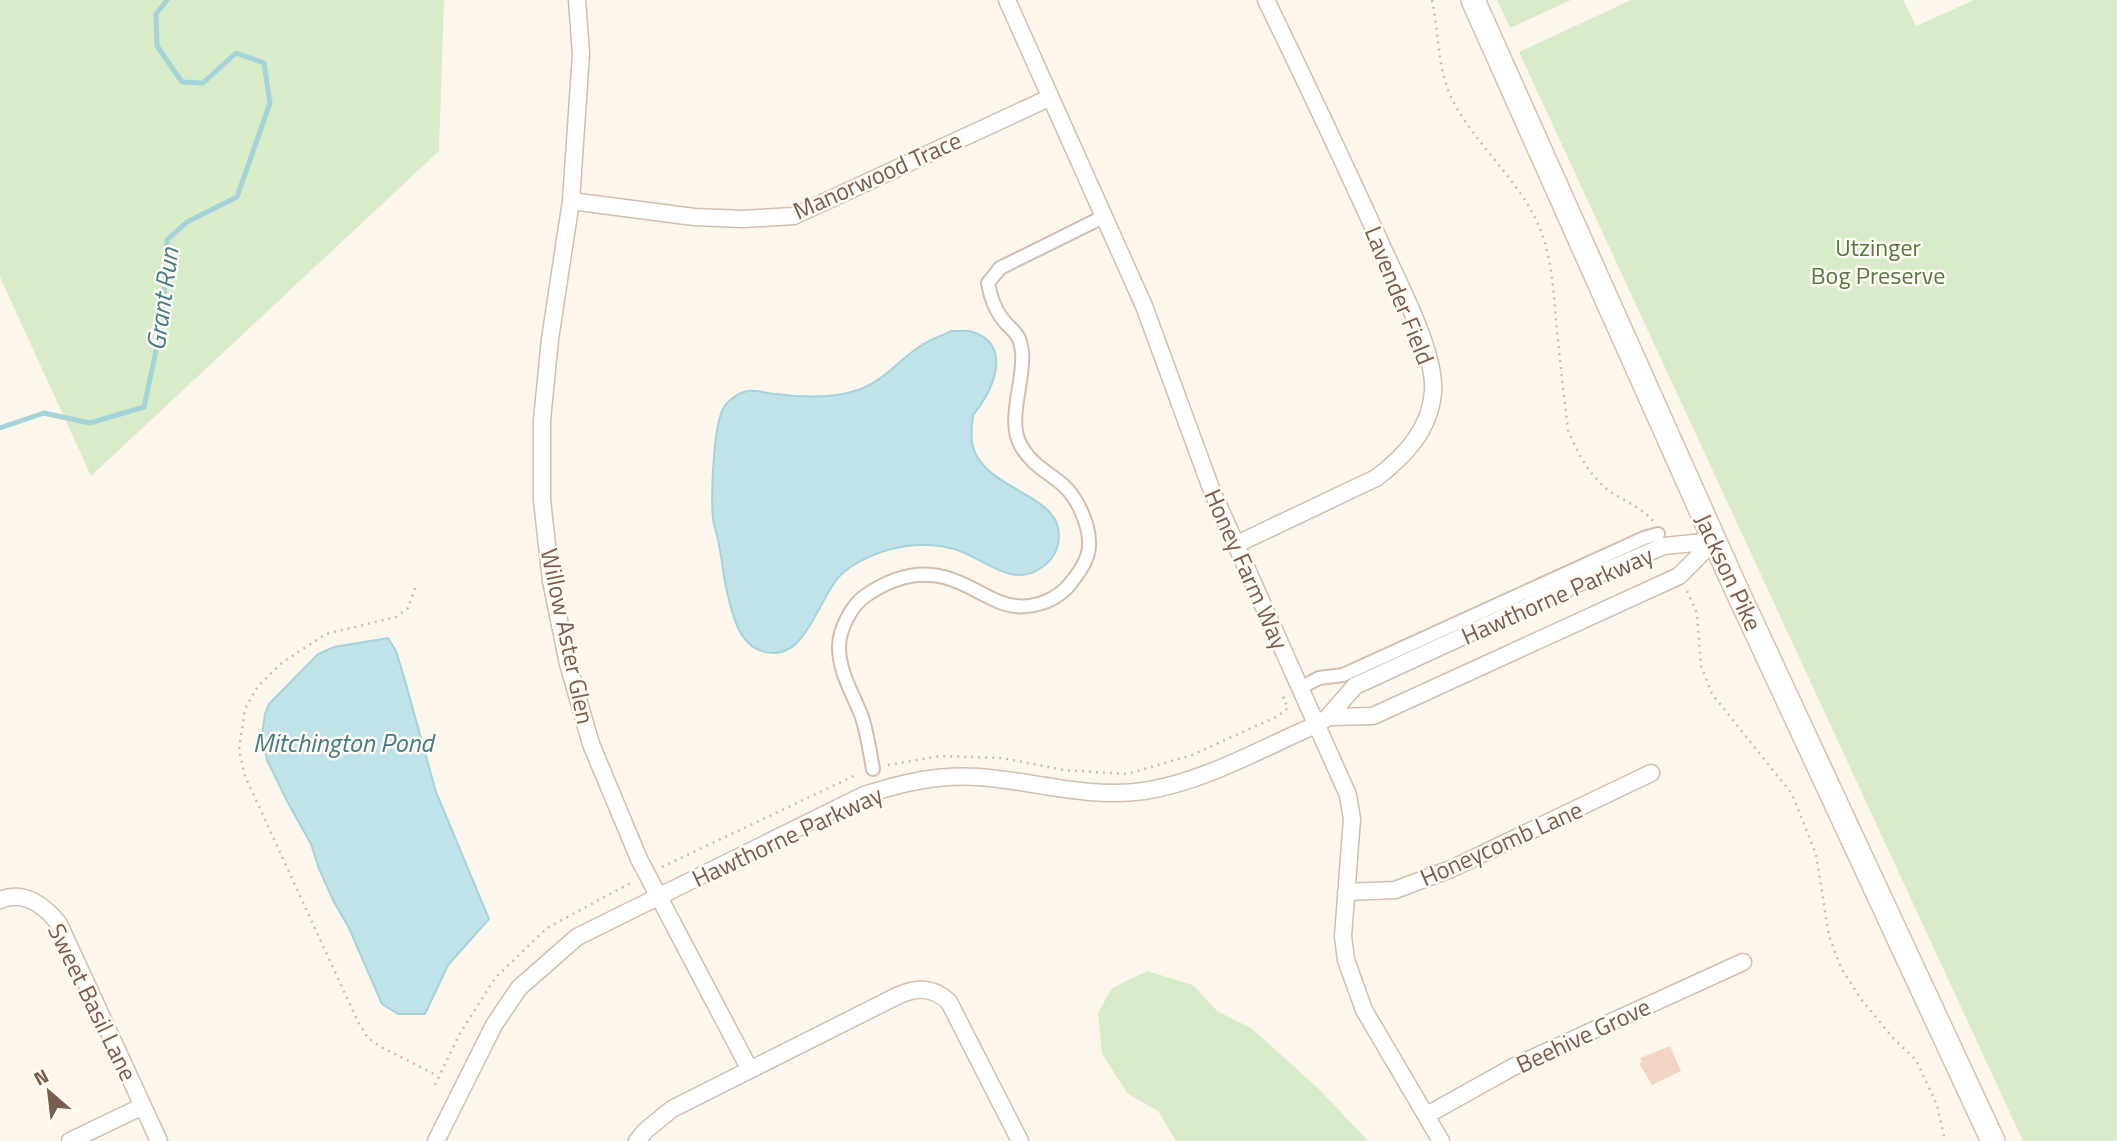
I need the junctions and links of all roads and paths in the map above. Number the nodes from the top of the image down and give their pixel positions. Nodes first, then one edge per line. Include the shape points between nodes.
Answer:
1 (577, 0) edge
2 (1007, 0) edge
3 (1266, 0) edge
4 (1473, 0) edge
5 (1049, 98) junction
6 (571, 201) junction
7 (1105, 216) junction
8 (1657, 534) dead end
9 (1714, 541) junction
10 (1235, 545) junction
11 (415, 588) dead end
12 (1300, 688) junction
13 (1323, 721) junction
14 (873, 769) junction
15 (1651, 773) dead end
16 (647, 874) junction
17 (1346, 892) junction
18 (660, 897) junction
19 (0, 900) edge
20 (1743, 962) dead end
21 (750, 1070) junction
22 (438, 1076) junction
23 (435, 1085) dead end
24 (143, 1107) junction
25 (1427, 1115) junction
26 (70, 1141) edge
27 (159, 1141) edge
28 (436, 1141) edge
29 (637, 1141) edge
30 (1020, 1141) edge
31 (1441, 1141) edge
32 (1993, 1141) edge

1 - 6 street, Willow Aster Glen via 581,54
2 - 5 street, Honey Farm Way
3 - 10 street, Lavender Field via 1401,288 1431,363 1433,391 1421,430 1396,463 1376,478
4 - 9 main road, Jackson Pike
5 - 6 street, Manorwood Trace via 794,216 694,216
5 - 7 street, Honey Farm Way
6 - 16 street, Willow Aster Glen via 542,420 542,500 551,581 591,744
7 - 10 street, Honey Farm Way
7 - 14 street via 1000,268 988,283 1002,319 1018,334 1022,354 1014,416 1020,445 1041,470 1065,486 1082,512 1090,543 1084,566 1069,586 1047,602 1024,607 1003,603 943,576 911,575 883,584 860,600 844,623 839,646 844,675 863,719
8 - 12 street via 1343,675 1319,678
9 - 13 street, Hawthorne Parkway via 1679,576 1373,716
9 - 13 street, Hawthorne Parkway via 1664,547 1596,575 1355,687
9 - 32 main road, Jackson Pike
10 - 12 street, Honey Farm Way
11 - 22 path via 408,608 396,617 326,634 283,662 258,686 245,709 239,750 245,776 358,1022 381,1047
12 - 13 street, Honey Farm Way
12 - 14 path via 1283,698 1288,708 1278,716 1192,755 1127,774 1065,770 1002,758 940,757
13 - 17 street, Honey Farm Way via 1352,818
13 - 18 street, Hawthorne Parkway via 1179,783 1143,791 1098,793 978,777 907,781 863,796
14 - 16 path
15 - 17 street, Honeycomb Lane via 1451,869 1395,890
16 - 18 street, Willow Aster Glen
16 - 22 path via 547,928 495,978
17 - 25 street, Honey Farm Way via 1346,960 1360,999
18 - 21 street, Willow Aster Glen
18 - 28 street, Hawthorne Parkway via 577,937 519,988 494,1025
19 - 24 street, Sweet Basil Lane via 28,899 47,908 59,924
20 - 25 street, Beehive Grove via 1513,1067
21 - 29 street via 672,1109
21 - 30 street via 910,990 932,990 949,1002
22 - 23 path
24 - 26 street
24 - 27 street, Sweet Basil Lane
25 - 31 street, Honey Farm Way

